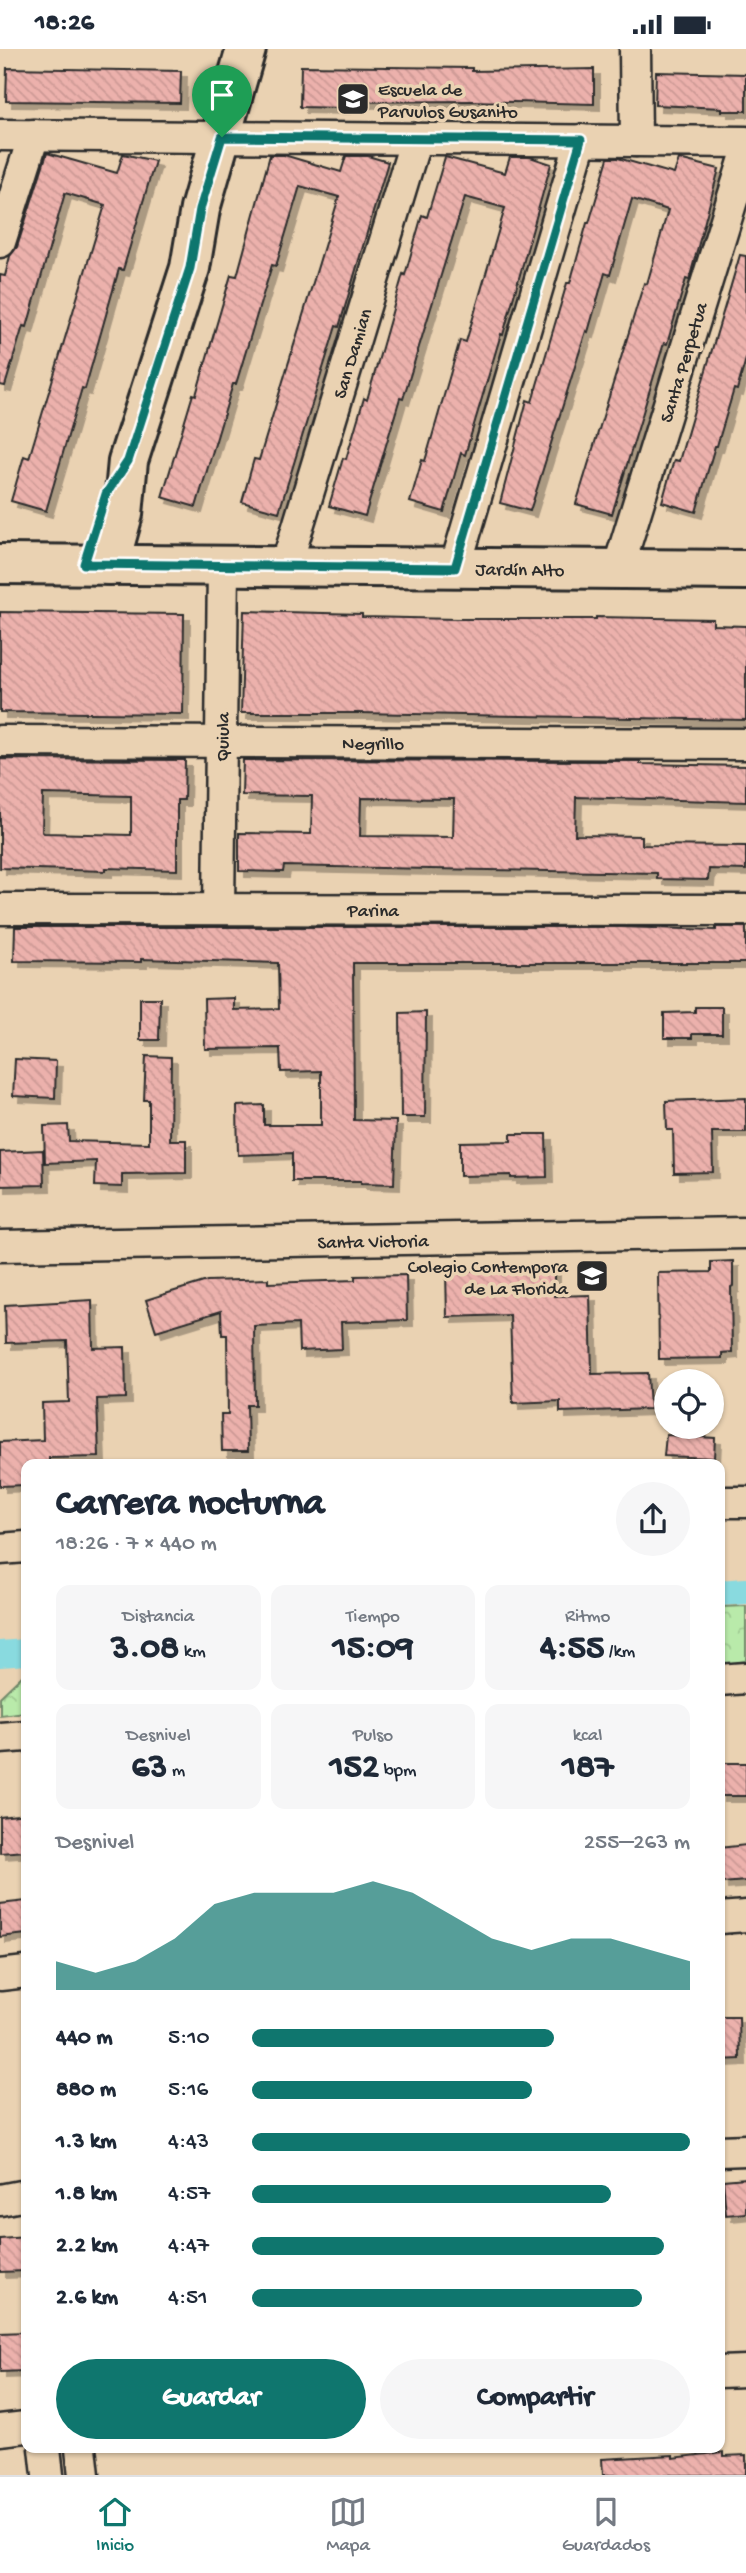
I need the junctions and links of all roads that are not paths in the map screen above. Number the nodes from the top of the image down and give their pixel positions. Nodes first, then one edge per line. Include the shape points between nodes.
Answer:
1 (246, 49) edge
2 (267, 49) edge
3 (635, 49) edge
4 (0, 135) edge
5 (34, 135) junction
6 (234, 137) junction
7 (416, 139) junction
8 (581, 140) junction
9 (636, 141) junction
10 (746, 142) edge
11 (746, 155) edge
12 (0, 242) edge
13 (0, 564) edge
14 (97, 564) junction
15 (223, 566) junction
16 (286, 566) junction
17 (455, 568) junction
18 (618, 569) junction
19 (746, 570) edge
20 (0, 741) edge
21 (221, 741) junction
22 (746, 744) edge
23 (0, 909) edge
24 (219, 909) junction
25 (746, 910) edge
26 (746, 1233) edge
27 (0, 1246) edge
28 (725, 1502) edge
29 (746, 1502) edge
30 (21, 1547) edge
31 (0, 1549) edge
32 (746, 1678) edge
33 (725, 1680) edge
34 (21, 1736) edge
35 (0, 1738) edge
36 (746, 1916) edge
37 (725, 1918) edge
38 (21, 1973) edge
39 (0, 1975) edge
40 (746, 2150) edge
41 (725, 2151) edge
42 (21, 2196) edge
43 (0, 2200) edge
44 (746, 2371) edge
45 (725, 2372) edge
46 (21, 2428) edge
47 (0, 2430) edge
48 (46, 2453) edge
49 (81, 2453) edge
50 (48, 2475) edge
51 (84, 2475) edge

1 - 6 street
2 - 6 street via 264,75
3 - 9 street
4 - 5 street
5 - 6 street
5 - 12 street
6 - 7 street
6 - 14 street via 200,209 190,268 128,461 106,494
7 - 8 street
7 - 16 street, San Damian
8 - 9 street
8 - 17 street
9 - 10 street
11 - 18 street, Santa Perpetua
13 - 14 street, Jardín Alto
14 - 15 street, Jardín Alto
15 - 16 street, Jardín Alto
15 - 21 street, Quiula
16 - 17 street, Jardín Alto
17 - 18 street, Jardín Alto
18 - 19 street, Jardín Alto
20 - 21 street, Negrillo
21 - 22 street, Negrillo
21 - 24 street, Quiula
23 - 24 street, Parina
24 - 25 street, Parina
26 - 27 street, Santa Victoria
28 - 29 street
30 - 31 street
32 - 33 street
34 - 35 street
36 - 37 street
38 - 39 street
40 - 41 street
42 - 43 street
44 - 45 street
46 - 47 street
48 - 50 street
49 - 51 street

